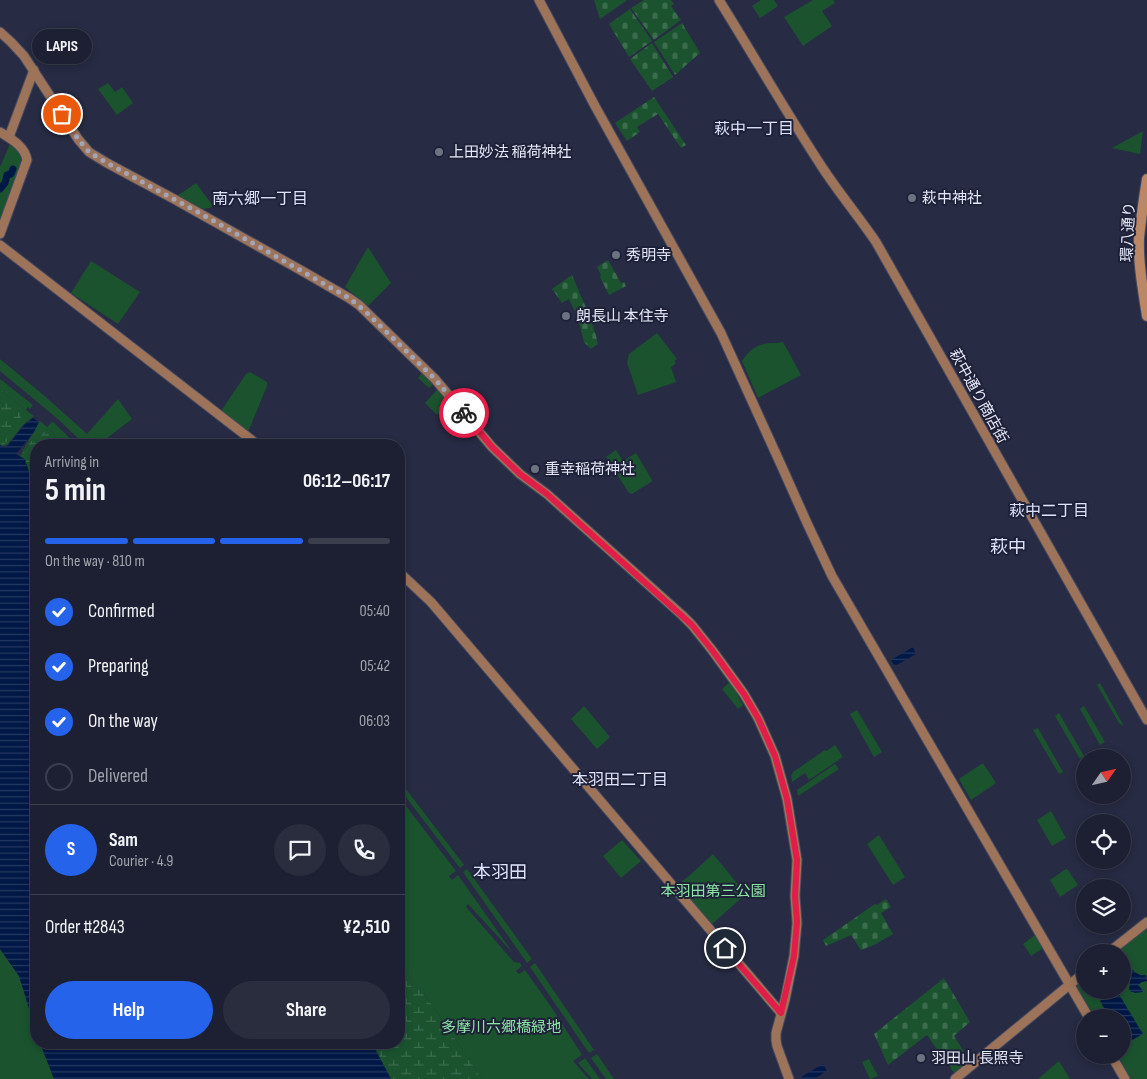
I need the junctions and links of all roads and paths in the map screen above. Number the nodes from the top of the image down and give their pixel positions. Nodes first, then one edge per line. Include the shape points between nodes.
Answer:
1 (539, 0) edge
2 (719, 0) edge
3 (0, 32) edge
4 (34, 70) junction
5 (0, 132) edge
6 (9, 137) junction
7 (1147, 179) edge
8 (0, 234) edge
9 (0, 245) edge
10 (1147, 316) edge
11 (250, 439) edge
12 (405, 578) edge
13 (1147, 720) edge
14 (1147, 922) edge
15 (1119, 944) edge
16 (1076, 979) edge
17 (1070, 984) junction
18 (1084, 1009) edge
19 (781, 1013) junction
20 (1116, 1064) edge
21 (789, 1079) edge
22 (955, 1079) edge
23 (1125, 1079) edge

1 - 17 street via 721,333 832,576
2 - 13 street, 萩中通り商店街 via 800,134 876,242
3 - 4 street
4 - 6 street
4 - 19 street via 89,152 342,293 358,305 435,379 500,456 682,615 712,650 758,718 775,756 787,799 797,860 797,922 794,956
5 - 6 street
6 - 8 street via 22,147 27,160
7 - 10 main road, 環八通り via 1139,259
9 - 11 street
12 - 19 street via 431,602
14 - 15 street
16 - 17 street
17 - 18 street
17 - 22 street
19 - 21 street via 776,1040
20 - 23 street

